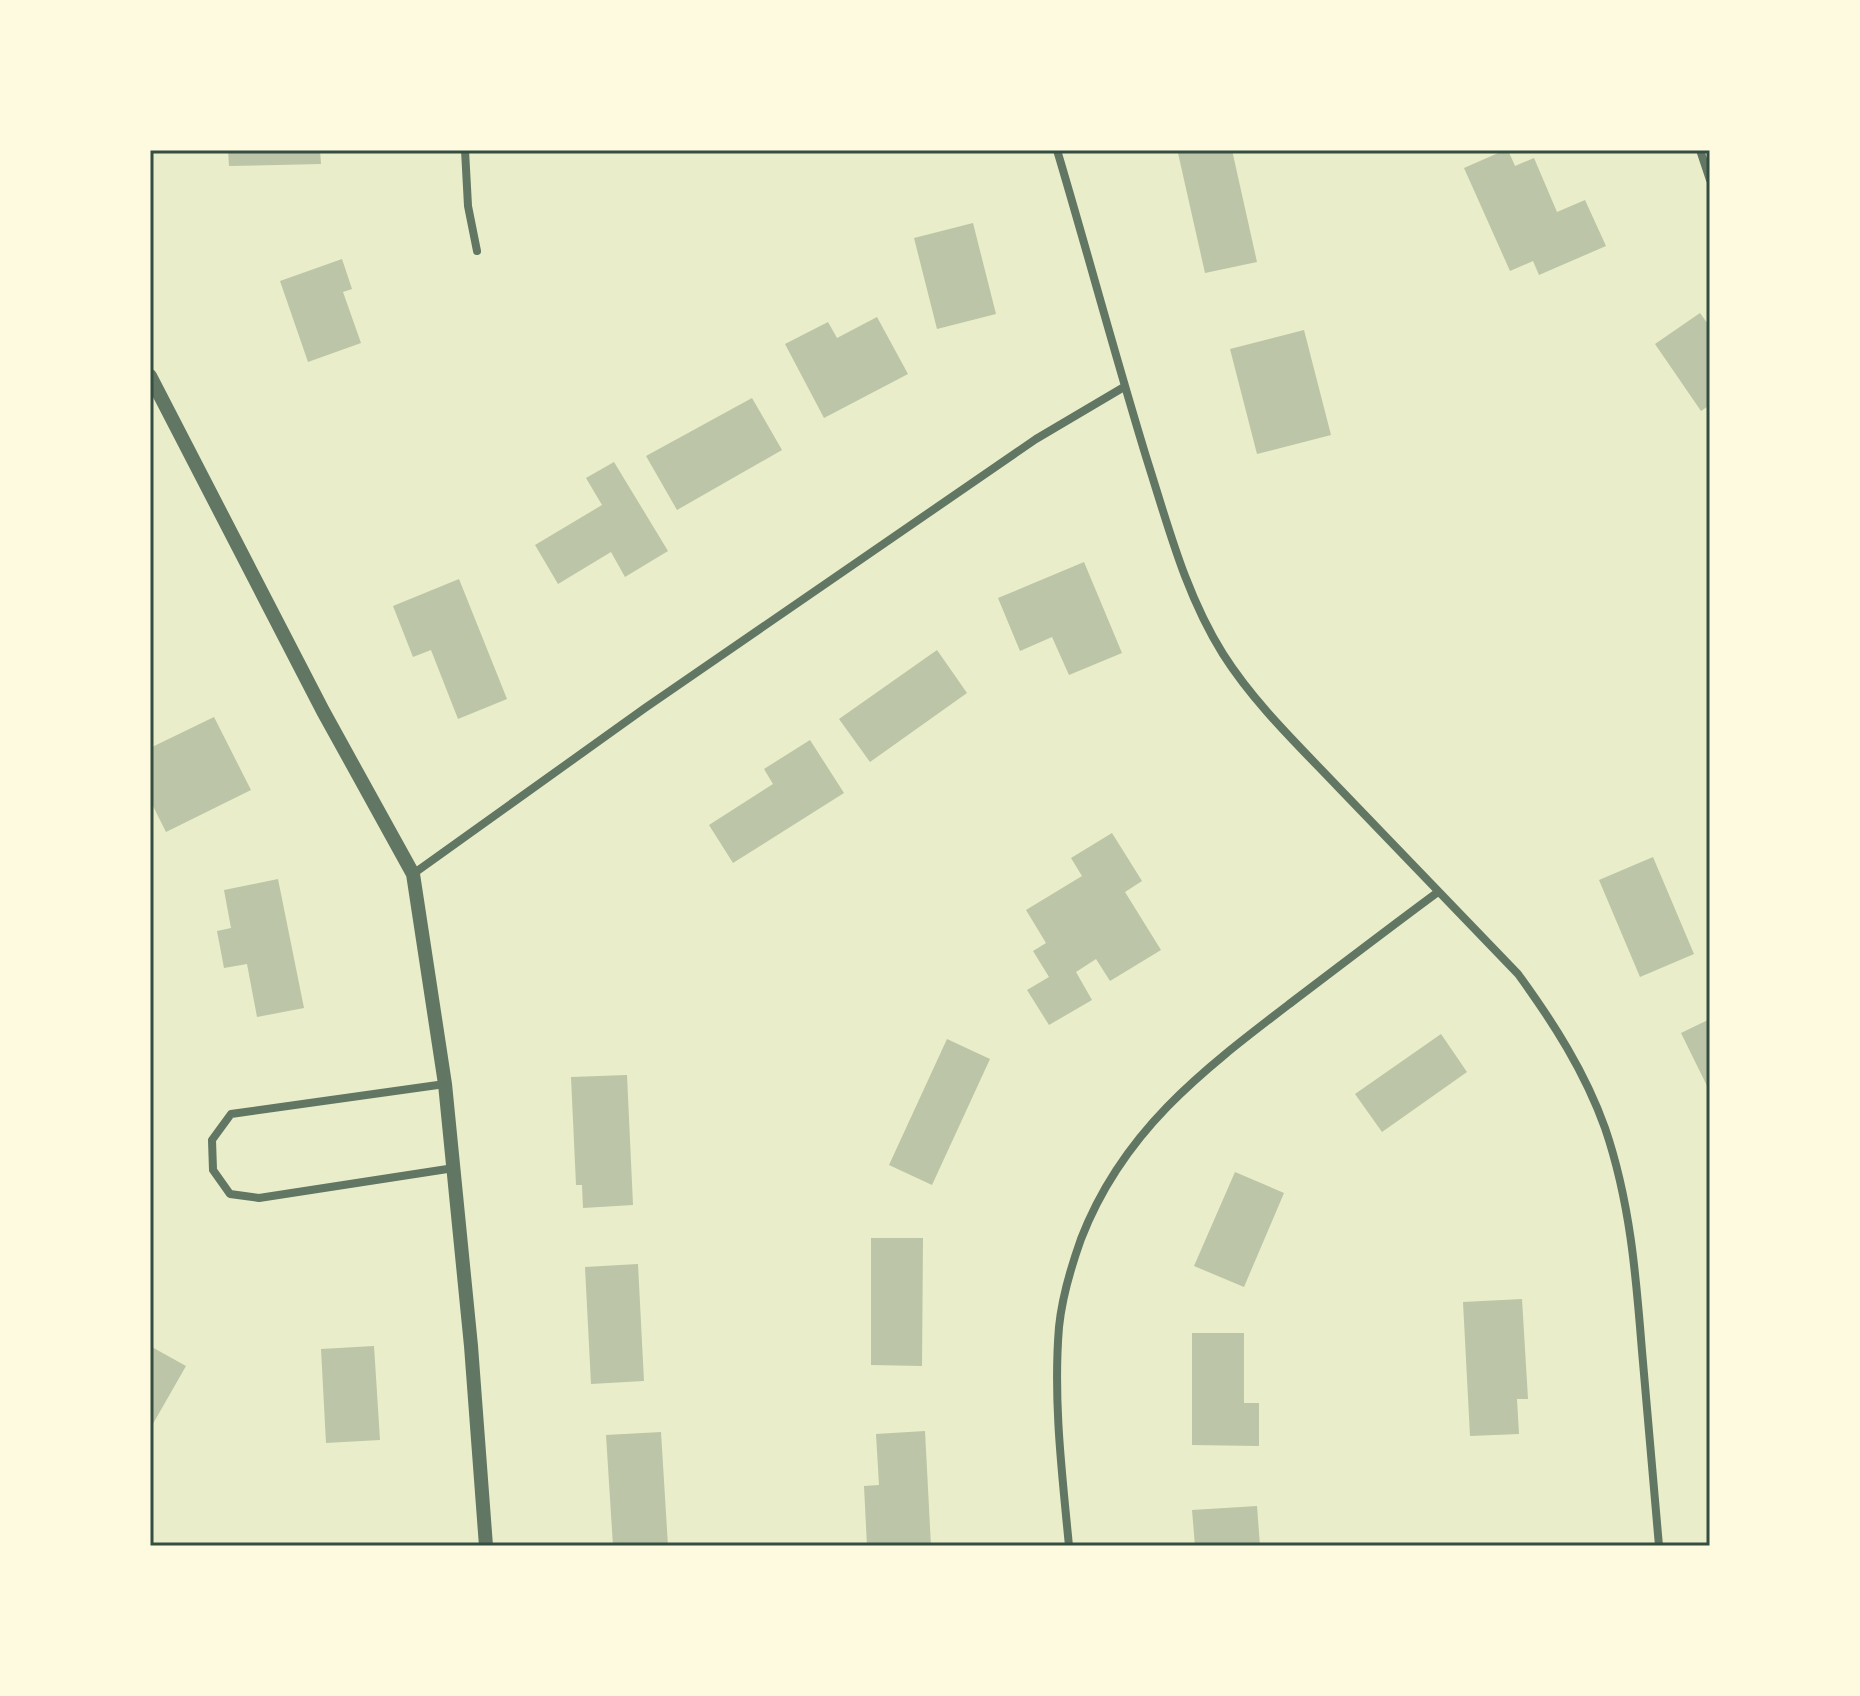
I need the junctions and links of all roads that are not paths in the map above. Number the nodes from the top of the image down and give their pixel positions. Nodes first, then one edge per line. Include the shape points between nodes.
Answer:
1 (465, 150) edge
2 (1057, 150) edge
3 (1700, 150) edge
4 (1710, 180) edge
5 (477, 251) dead end
6 (150, 376) edge
7 (1124, 387) junction
8 (413, 874) junction
9 (1438, 892) junction
10 (445, 1084) junction
11 (454, 1168) junction
12 (486, 1546) edge
13 (1069, 1546) edge
14 (1659, 1546) edge

1 - 5 street
2 - 7 street
3 - 4 street
6 - 8 street
7 - 8 street via 1036,439
7 - 9 street via 1180,566 1224,655 1303,750
8 - 10 street
9 - 13 street via 1228,1051 1160,1113 1109,1179 1075,1257 1059,1325 1057,1382
9 - 14 street via 1518,974 1544,1010 1605,1128 1634,1254
10 - 11 street
10 - 11 street via 231,1114 212,1140 213,1170 230,1194 259,1198
11 - 12 street

